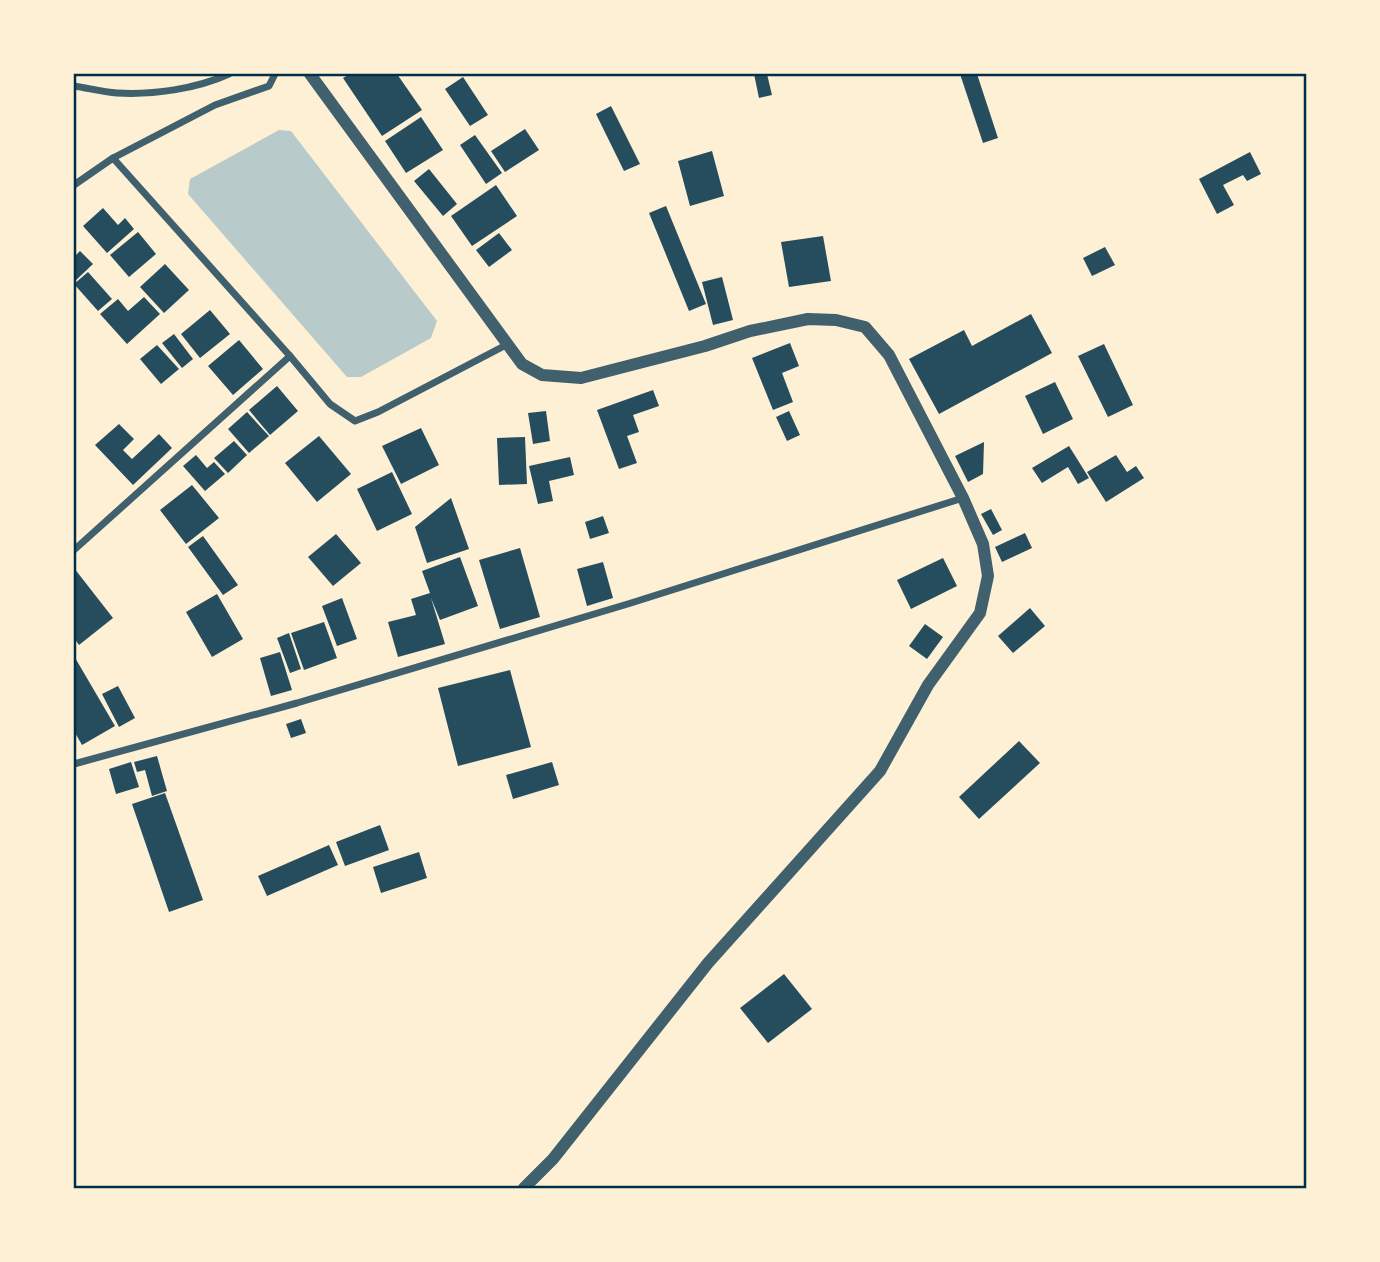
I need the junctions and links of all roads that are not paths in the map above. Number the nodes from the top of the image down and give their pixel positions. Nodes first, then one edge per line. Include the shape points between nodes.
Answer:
1 (229, 74) edge
2 (275, 74) edge
3 (310, 74) edge
4 (74, 86) edge
5 (113, 158) junction
6 (74, 185) edge
7 (508, 344) junction
8 (290, 356) junction
9 (962, 498) junction
10 (74, 550) edge
11 (74, 764) edge
12 (524, 1188) edge

1 - 4 street via 211,82 144,93
2 - 5 street via 269,86 215,105
3 - 7 street
5 - 6 street
5 - 8 street
7 - 8 street via 355,421 330,404
7 - 9 street via 522,364 542,375 581,378 808,319 865,327 889,355
8 - 10 street
9 - 11 street via 591,615
9 - 12 street via 983,544 988,576 980,613 928,685 880,771 708,963 554,1159

